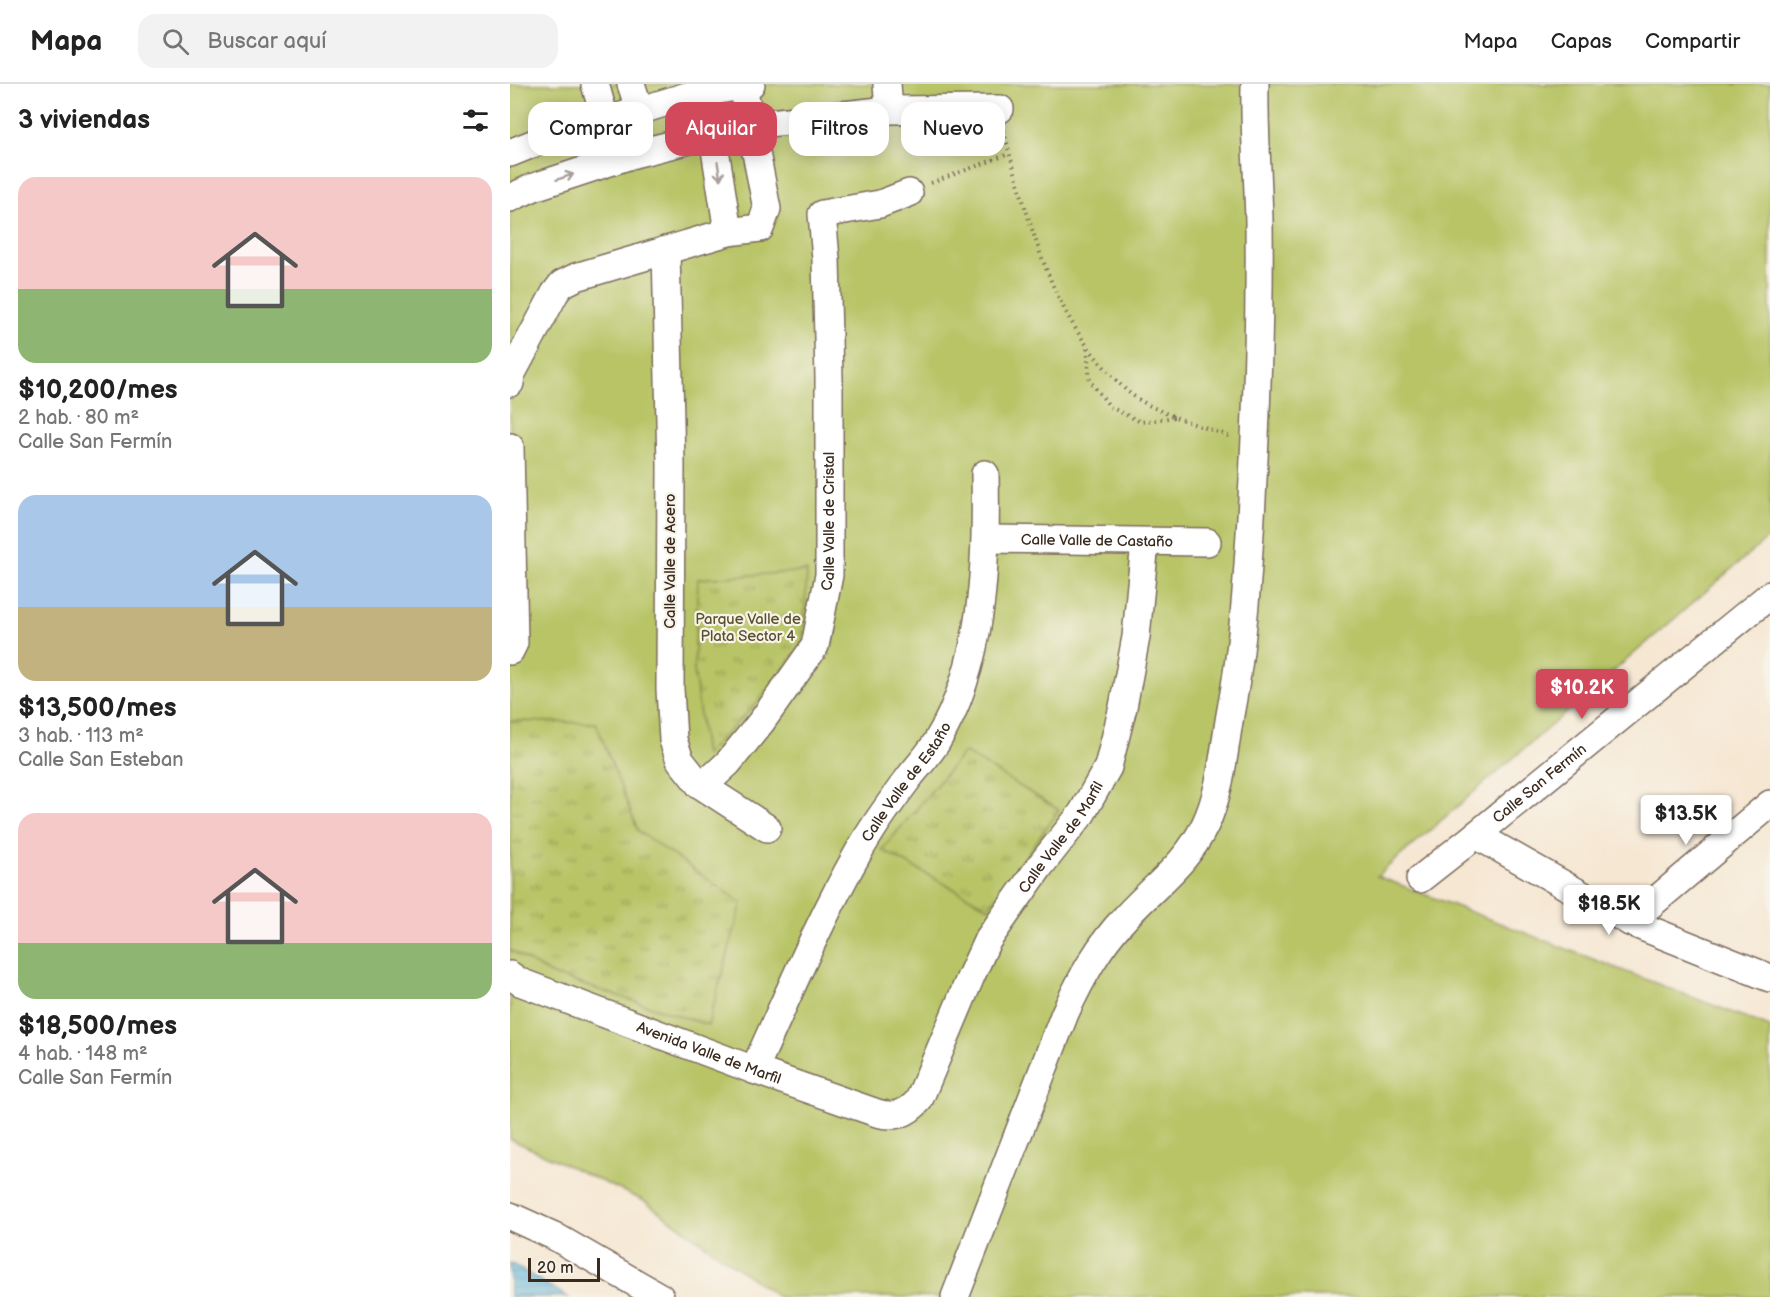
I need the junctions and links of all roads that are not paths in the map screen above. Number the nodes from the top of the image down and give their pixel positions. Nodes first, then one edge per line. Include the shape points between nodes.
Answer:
1 (595, 84) edge
2 (631, 84) edge
3 (1256, 84) edge
4 (747, 85) edge
5 (706, 92) junction
6 (888, 97) edge
7 (611, 102) edge
8 (626, 102) edge
9 (708, 102) edge
10 (748, 102) edge
11 (935, 102) edge
12 (653, 107) edge
13 (777, 120) edge
14 (528, 146) edge
15 (510, 153) edge
16 (628, 156) edge
17 (716, 156) edge
18 (756, 156) edge
19 (909, 193) road end
20 (510, 198) edge
21 (728, 232) junction
22 (666, 250) junction
23 (510, 382) edge
24 (510, 447) edge
25 (985, 474) dead end
26 (987, 539) junction
27 (1145, 542) junction
28 (1207, 542) dead end
29 (1770, 595) edge
30 (510, 651) edge
31 (699, 784) junction
32 (1770, 804) edge
33 (767, 828) dead end
34 (1476, 835) junction
35 (1420, 879) dead end
36 (1630, 922) junction
37 (510, 975) edge
38 (1770, 978) edge
39 (754, 1070) junction
40 (911, 1110) joint
41 (510, 1216) edge
42 (660, 1297) edge
43 (955, 1297) edge

1 - 7 street
2 - 8 street
3 - 43 street via 1257,381 1246,603 1235,691 1215,797 1191,850 1125,917 1082,978
4 - 5 street
4 - 10 street
5 - 9 street
5 - 12 street
6 - 11 street
6 - 13 street
14 - 15 street
20 -> 16 street
17 -> 21 street
18 - 21 street via 767,209 760,228
19 - 31 street, Calle Valle de Cristal via 880,204 822,214 829,378 829,575 815,646 728,763
21 - 22 street
22 - 23 street via 562,284
22 - 31 street, Calle Valle de Acero via 672,730 680,760
24 - 30 street via 514,643
25 - 26 street, Calle Valle de Estaño
26 - 27 street, Calle Valle de Castaño
26 - 39 street, Calle Valle de Estaño via 971,657 953,713 935,745 859,851 831,902
27 - 28 street, Calle Valle de Castaño
27 - 40 street, Calle Valle de Marfil via 1136,637 1108,767 1082,813 987,941 919,1100
29 - 34 street, Calle San Fermín
31 - 33 street, Calle Valle de Acero
32 - 36 street
34 - 35 street, Calle San Fermín
34 - 36 street, Calle San Fermín
36 - 38 street, Calle San Fermín
37 - 39 street, Avenida Valle de Marfil
39 - 40 street, Avenida Valle de Marfil via 888,1116
41 - 42 street via 554,1236

